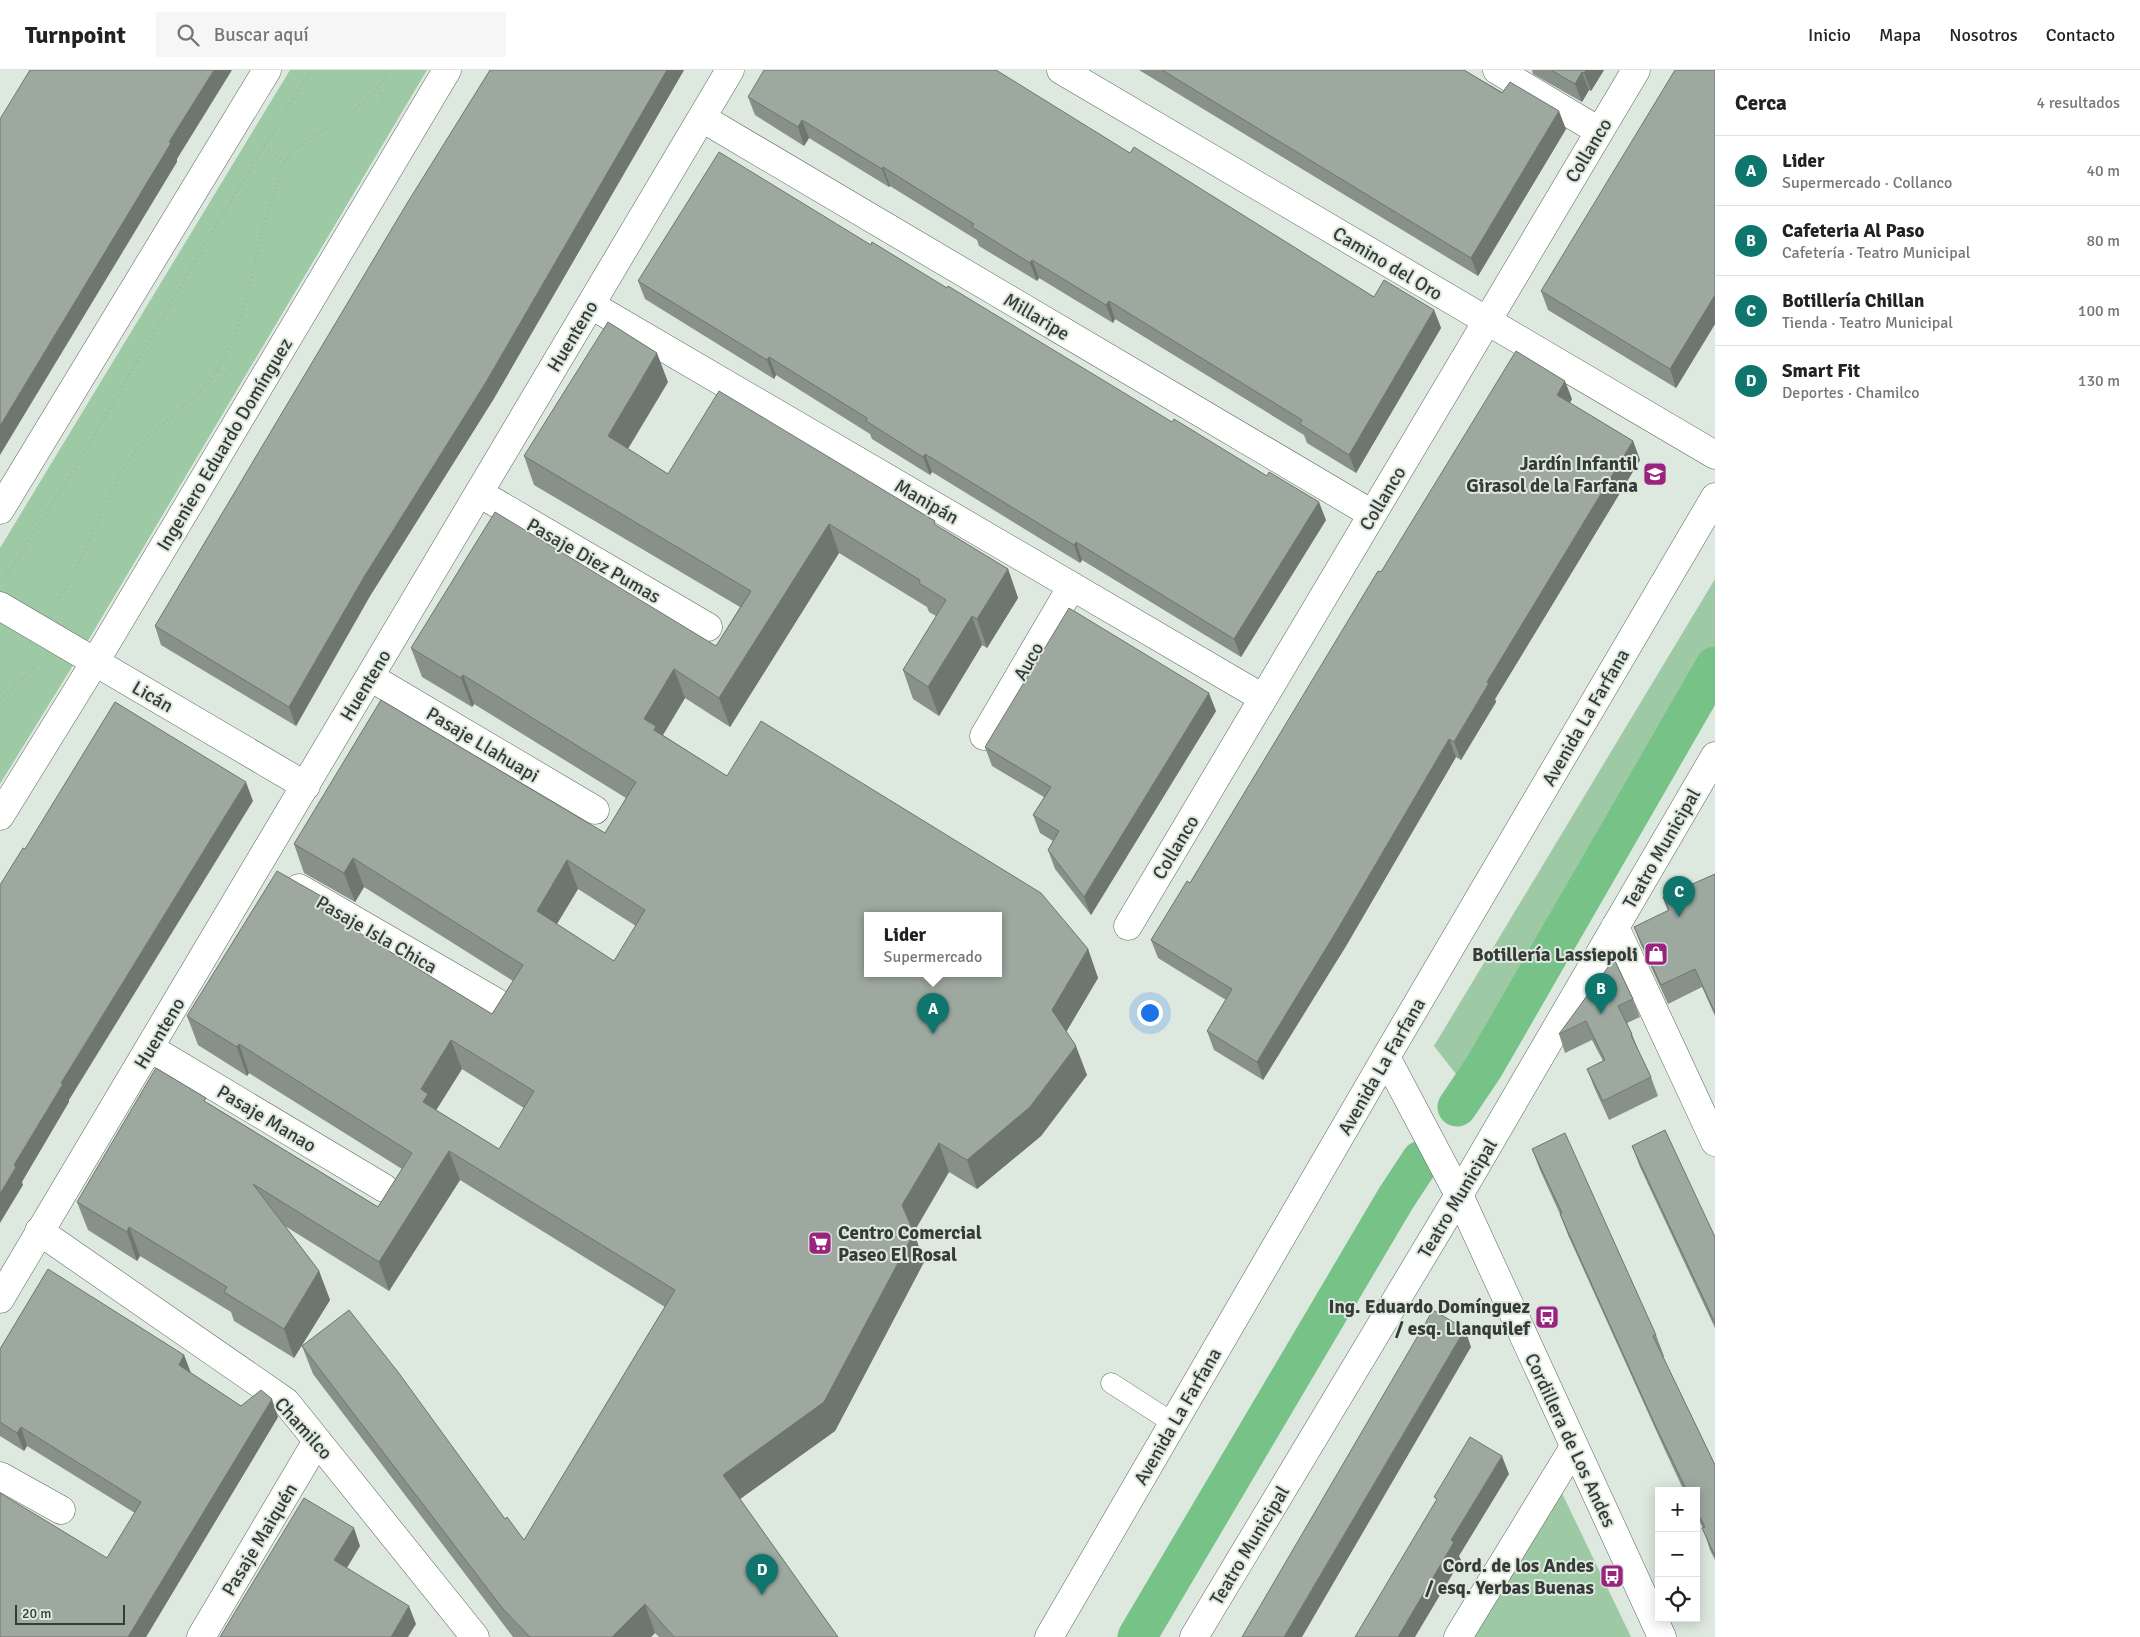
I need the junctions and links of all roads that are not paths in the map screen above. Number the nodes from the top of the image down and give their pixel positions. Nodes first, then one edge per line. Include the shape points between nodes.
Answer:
1 (267, 70) edge
2 (446, 70) edge
3 (730, 70) edge
4 (1061, 70) edge
5 (1497, 70) edge
6 (1636, 70) edge
7 (702, 118) junction
8 (1600, 131) junction
9 (591, 305) junction
10 (1486, 321) junction
11 (1715, 455) edge
12 (480, 493) junction
13 (1715, 497) edge
14 (0, 510) edge
15 (1372, 514) junction
16 (1072, 586) junction
17 (0, 606) edge
18 (708, 627) dead end
19 (95, 662) junction
20 (370, 677) junction
21 (1263, 698) junction
22 (984, 736) dead end
23 (1715, 756) edge
24 (306, 786) junction
25 (595, 810) dead end
26 (0, 816) edge
27 (259, 865) junction
28 (1128, 926) dead end
29 (1615, 927) junction
30 (496, 1002) dead end
31 (150, 1048) junction
32 (1386, 1057) junction
33 (1715, 1142) edge
34 (384, 1188) dead end
35 (1459, 1195) junction
36 (39, 1231) junction
37 (0, 1299) edge
38 (1111, 1383) dead end
39 (1173, 1423) junction
40 (317, 1441) junction
41 (1574, 1447) junction
42 (0, 1476) edge
43 (61, 1510) dead end
44 (462, 1631) edge
45 (201, 1637) edge
46 (1049, 1637) edge
47 (1194, 1637) edge
48 (1458, 1637) edge
49 (1662, 1637) edge

1 - 14 street
2 - 19 street, Ingeniero Eduardo Domínguez
3 - 7 street, Huenteno
4 - 10 street, Camino del Oro
5 - 8 street
6 - 8 street, Collanco
7 - 9 street, Huenteno
7 - 15 street, Millaripe
8 - 10 street, Collanco
9 - 12 street, Huenteno
9 - 16 street, Manipán
10 - 11 street, Camino del Oro
10 - 15 street, Collanco
12 - 18 street, Pasaje Diez Pumas
12 - 20 street, Huenteno
13 - 32 street, Avenida La Farfana
15 - 21 street, Collanco
16 - 21 street, Manipán
16 - 22 street, Auco
17 - 19 street, Licán
19 - 24 street, Licán
19 - 26 street, Ingeniero Eduardo Domínguez
20 - 24 street, Huenteno
20 - 25 street, Pasaje Llahuapi
21 - 28 street, Collanco
23 - 29 street, Teatro Municipal
24 - 27 street, Huenteno
27 - 30 street, Pasaje Isla Chica
27 - 31 street, Huenteno
29 - 33 street
29 - 35 street, Teatro Municipal
31 - 34 street, Pasaje Manao
31 - 36 street, Huenteno
32 - 35 street, Cordillera de Los Andes
32 - 39 street, Avenida La Farfana
35 - 41 street, Cordillera de Los Andes
35 - 47 street, Teatro Municipal
36 - 37 street, Huenteno
36 - 40 street, Chamilco via 286,1402
38 - 39 lane
39 - 46 street, Avenida La Farfana
40 - 44 street, Chamilco
40 - 45 street, Pasaje Maiquén
41 - 48 street
41 - 49 street, Cordillera de Los Andes
42 - 43 street

